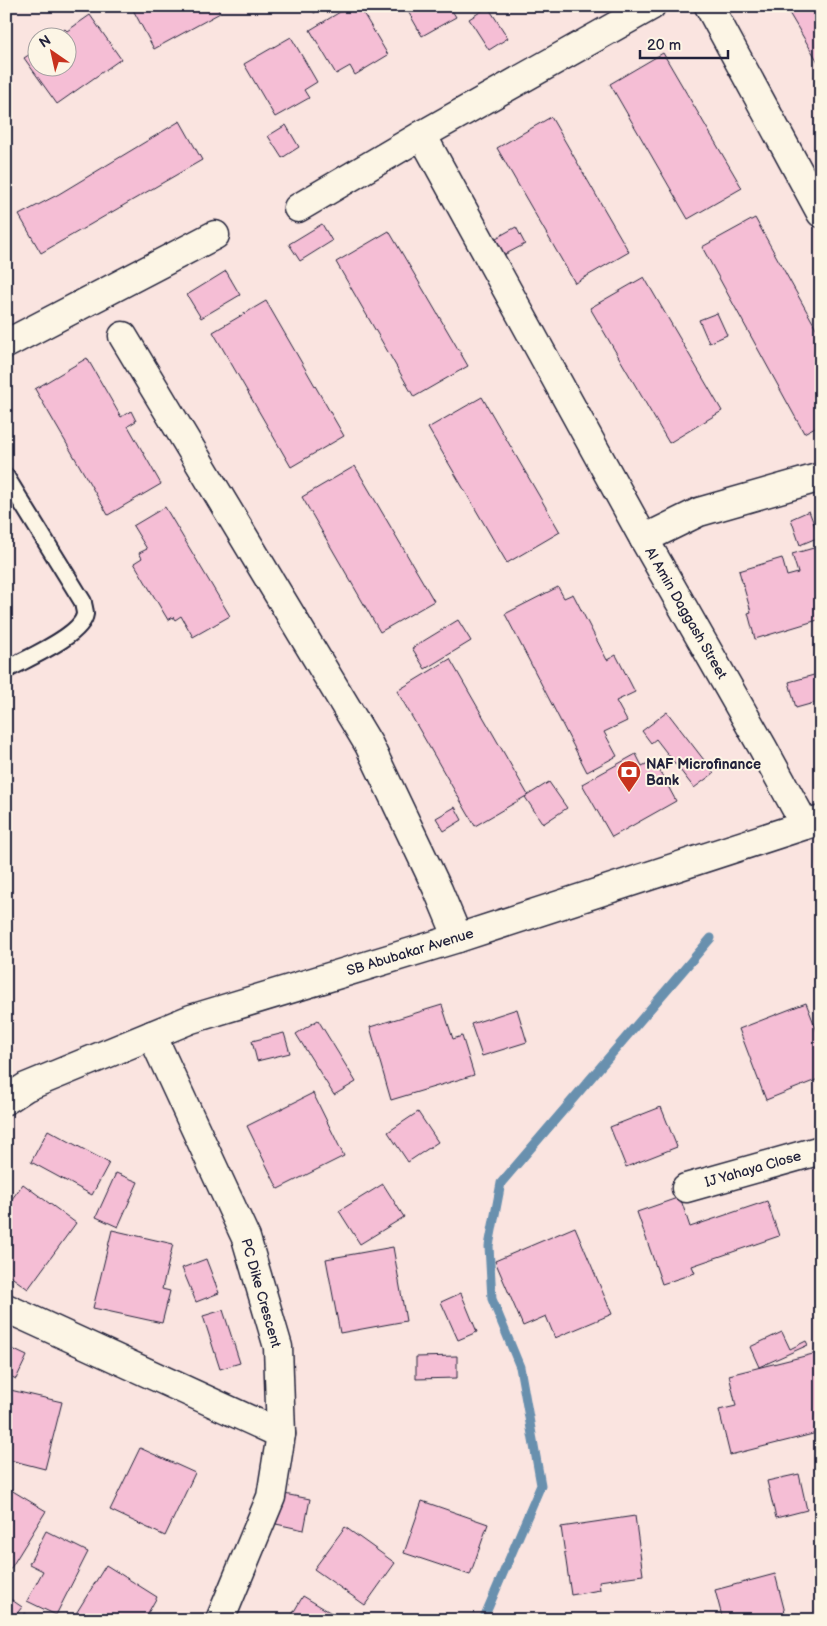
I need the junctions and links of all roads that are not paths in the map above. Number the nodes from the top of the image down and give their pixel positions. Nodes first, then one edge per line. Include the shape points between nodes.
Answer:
1 (651, 6) edge
2 (709, 6) edge
3 (422, 135) junction
4 (298, 208) dead end
5 (821, 213) edge
6 (216, 236) dead end
7 (123, 336) dead end
8 (6, 344) edge
9 (6, 476) edge
10 (821, 477) edge
11 (644, 539) junction
12 (6, 670) edge
13 (813, 823) edge
14 (458, 938) junction
15 (152, 1035) junction
16 (6, 1100) edge
17 (821, 1150) edge
18 (686, 1188) dead end
19 (6, 1308) edge
20 (281, 1434) junction
21 (220, 1620) edge

1 - 3 street
2 - 5 street
3 - 4 street
3 - 11 street
6 - 8 street
7 - 14 street via 368,745
9 - 12 lane via 83,602 85,614 79,626 66,637
10 - 11 street, Al Amin Daggash Street via 700,512
11 - 13 street, Al Amin Daggash Street via 763,748
13 - 14 street, SB Abubakar Avenue
14 - 15 street, SB Abubakar Avenue via 191,1019
15 - 16 street, SB Abubakar Avenue via 26,1087
15 - 20 street, PC Dike Crescent via 246,1238 278,1347
17 - 18 street, IJ Yahaya Close
19 - 20 street
20 - 21 street, PC Dike Crescent via 271,1497

